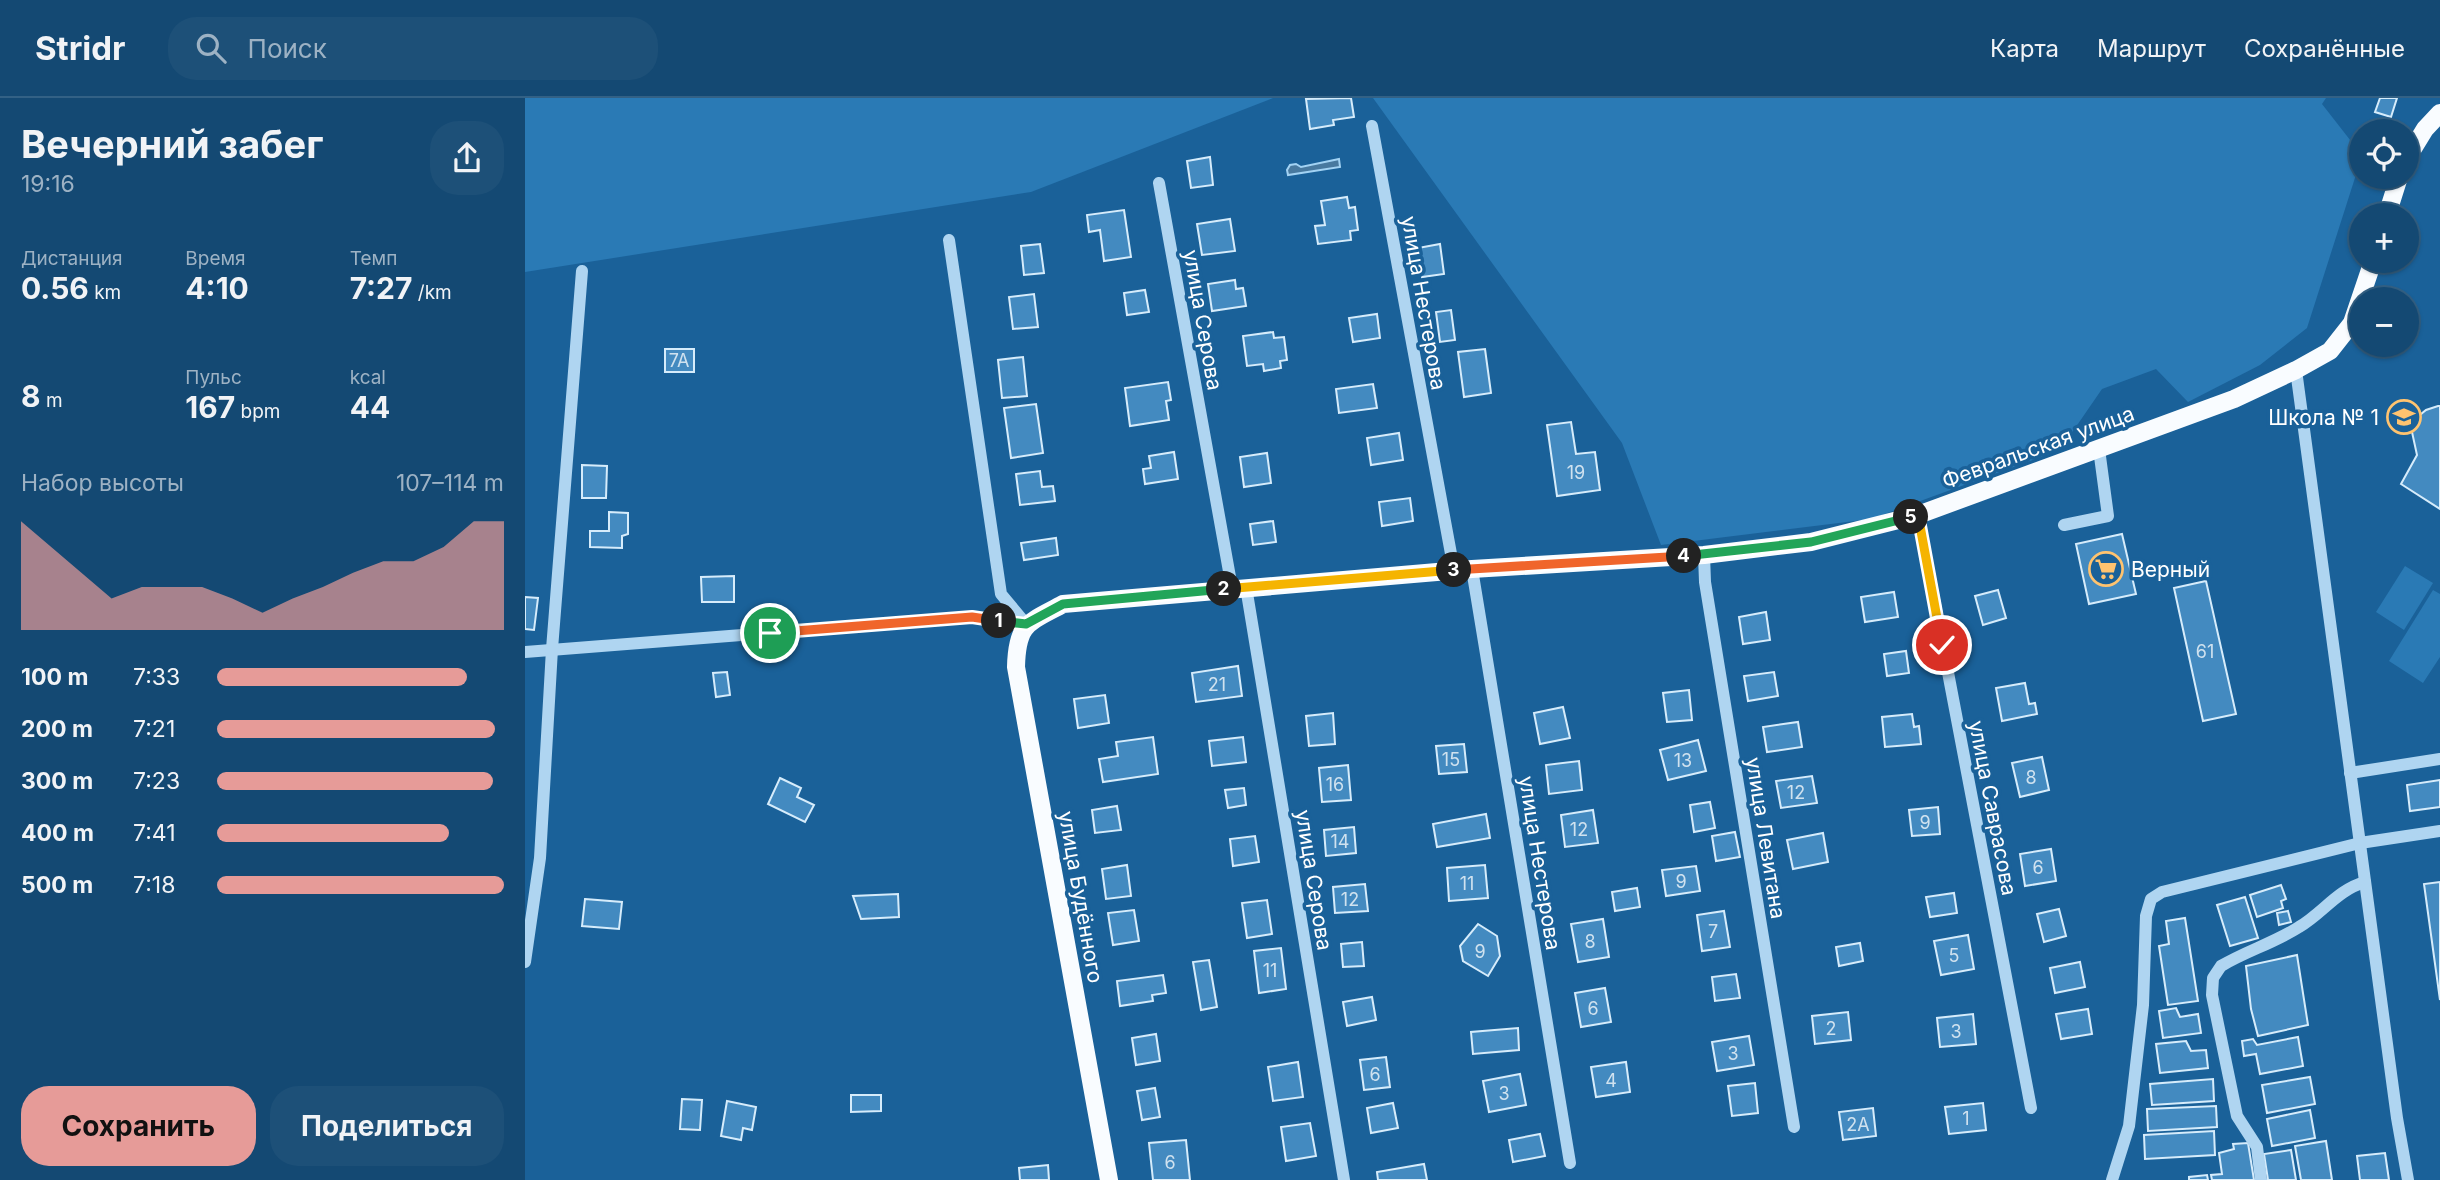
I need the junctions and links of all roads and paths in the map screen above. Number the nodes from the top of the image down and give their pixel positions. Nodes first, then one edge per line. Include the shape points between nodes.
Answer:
1 (2440, 114) edge
2 (1372, 126) dead end
3 (2419, 138) edge
4 (1159, 183) dead end
5 (949, 240) dead end
6 (582, 271) dead end
7 (2369, 273) edge
8 (2296, 370) junction
9 (2099, 449) junction
10 (1918, 515) junction
11 (2064, 525) dead end
12 (1704, 555) junction
13 (1472, 569) junction
14 (1454, 570) junction
15 (1239, 587) junction
16 (1026, 624) junction
17 (552, 649) junction
18 (525, 652) edge
19 (2440, 759) edge
20 (2350, 773) junction
21 (2440, 831) edge
22 (2360, 843) junction
23 (2365, 882) junction
24 (525, 962) edge
25 (2031, 1108) dead end
26 (1794, 1127) dead end
27 (1570, 1163) dead end
28 (1109, 1180) edge
29 (1344, 1180) edge
30 (2112, 1180) edge
31 (2261, 1180) edge
32 (2408, 1180) edge

1 - 3 main road
2 - 14 street, улица Нестерова
4 - 15 street, улица Серова
5 - 16 street via 1001,594
6 - 17 street
7 - 8 main road, Февральская улица via 2352,323 2330,351
8 - 9 main road, Февральская улица via 2234,399
8 - 20 street
9 - 10 main road, Февральская улица
9 - 11 street via 2109,516
10 - 12 main road, Февральская улица via 1811,542
10 - 25 street, улица Саврасова
12 - 13 main road, Февральская улица
12 - 26 street, улица Левитана
13 - 14 main road, Февральская улица
13 - 27 street, улица Нестерова
14 - 15 main road, Февральская улица
15 - 16 main road, Февральская улица via 1063,604
15 - 29 street, улица Серова
16 - 17 street via 972,617
16 - 28 main road, улица Будённого via 1016,646 1016,667
17 - 18 street
17 - 24 street via 540,858
19 - 20 street
20 - 22 street
21 - 22 street
22 - 23 street
22 - 30 street via 2162,892 2151,899 2129,1126
23 - 31 street via 2340,893 2299,927 2221,966 2213,978 2212,995 2237,1116 2257,1147
23 - 32 street

